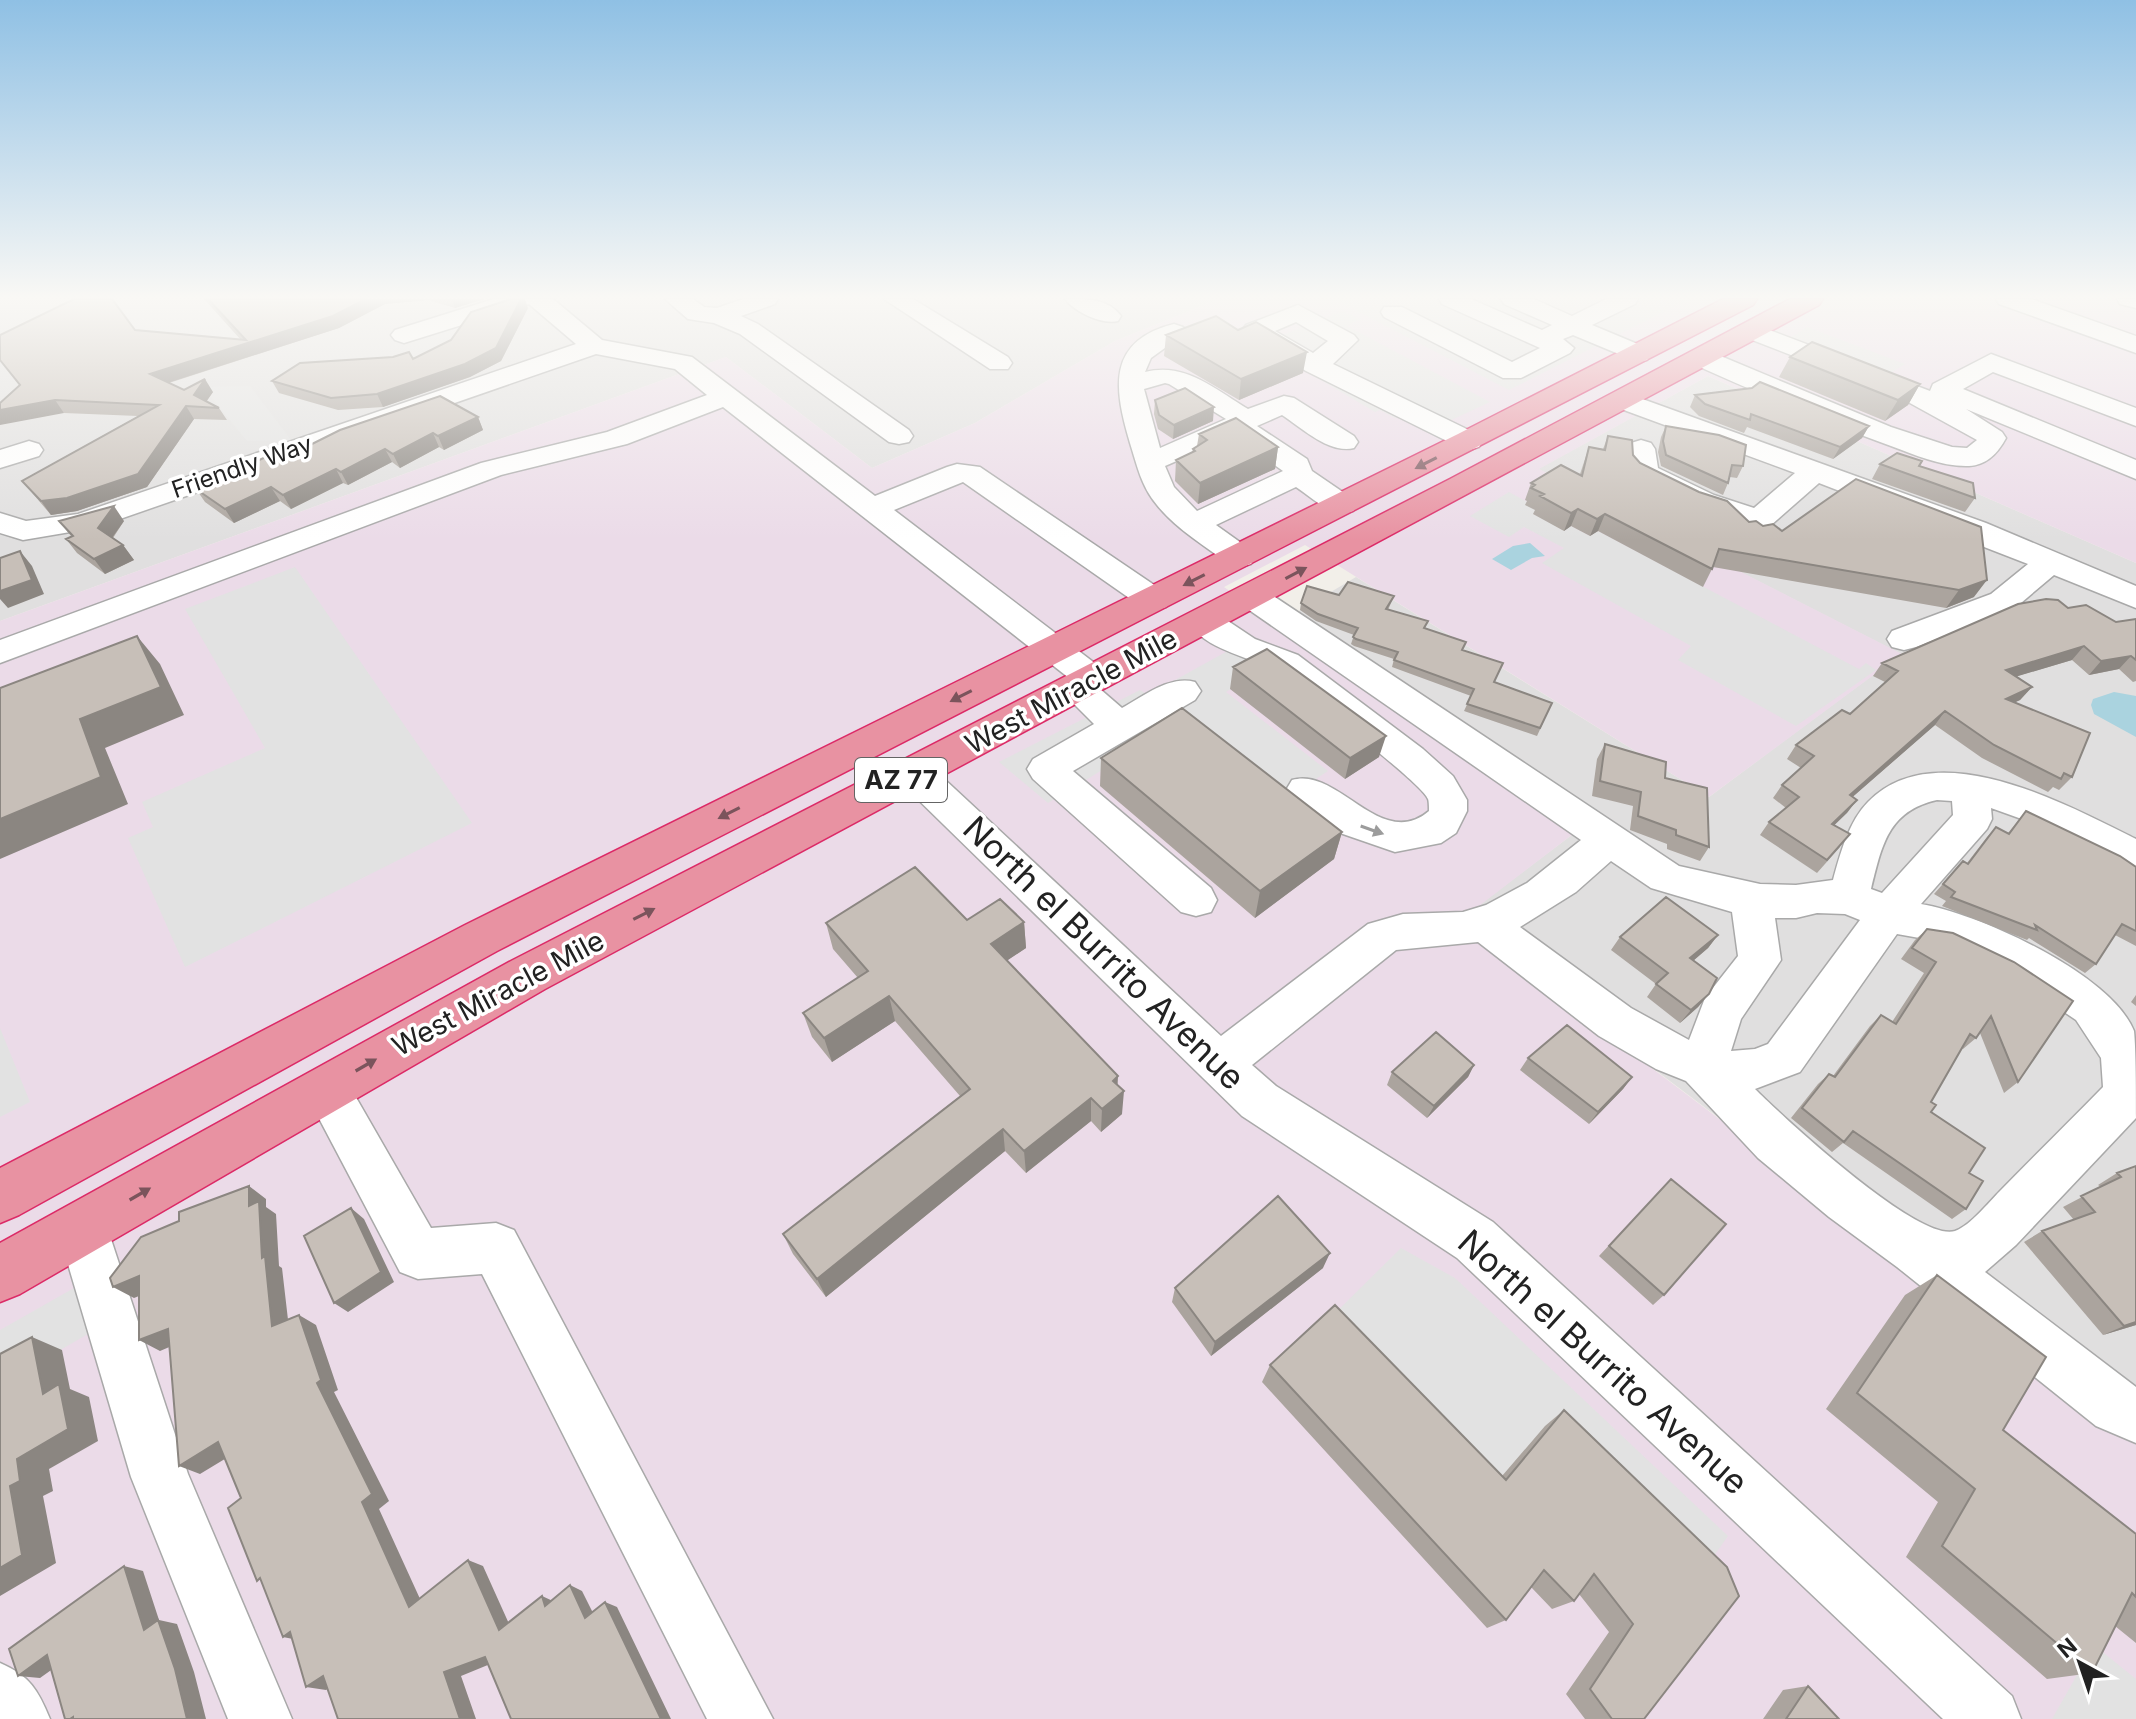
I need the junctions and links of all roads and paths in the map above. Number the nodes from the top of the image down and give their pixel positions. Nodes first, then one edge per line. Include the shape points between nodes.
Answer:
1 (498, 379) edge
2 (704, 379) edge
3 (819, 379) edge
4 (1130, 379) edge
5 (1149, 379) edge
6 (1180, 379) edge
7 (1340, 379) edge
8 (1598, 379) edge
9 (1662, 379) edge
10 (1754, 379) edge
11 (1883, 379) edge
12 (1914, 379) edge
13 (1961, 379) edge
14 (2036, 379) edge
15 (1130, 384) junction
16 (1943, 390) junction
17 (726, 397) junction
18 (1623, 400) junction
19 (2136, 418) edge
20 (1241, 423) junction
21 (899, 436) dead end
22 (1344, 442) dead end
23 (1641, 449) dead end
24 (29, 450) dead end
25 (1479, 457) junction
26 (0, 459) edge
27 (1151, 462) junction
28 (2136, 470) edge
29 (1815, 471) junction
30 (1298, 475) junction
31 (1342, 505) junction
32 (871, 509) junction
33 (0, 522) edge
34 (1197, 523) junction
35 (1240, 557) junction
36 (2050, 562) junction
37 (1251, 596) junction
38 (2136, 598) edge
39 (1154, 600) junction
40 (1204, 621) junction
41 (1904, 639) dead end
42 (1055, 649) junction
43 (0, 652) edge
44 (1084, 684) junction
45 (1183, 691) dead end
46 (1119, 726) junction
47 (914, 773) junction
48 (1305, 790) dead end
49 (1970, 790) junction
50 (1607, 838) junction
51 (2136, 857) edge
52 (1751, 898) junction
53 (1196, 900) dead end
54 (1868, 906) junction
55 (1482, 922) junction
56 (1219, 1064) junction
57 (1703, 1067) junction
58 (326, 1088) junction
59 (0, 1197) edge
60 (82, 1227) junction
61 (1912, 1248) junction
62 (0, 1274) edge
63 (2136, 1415) edge
64 (0, 1695) edge
65 (1986, 1718) edge
66 (18, 1719) edge
67 (260, 1719) edge
68 (741, 1719) edge

1 - 33 street, Friendly Way via 83,522 23,531
2 - 17 street
3 - 21 street
4 - 15 street
5 - 15 street
6 - 20 street
7 - 25 street
8 - 25 highway, West Miracle Mile / AZ 77
9 - 18 highway, West Miracle Mile / AZ 77
10 - 11 street via 1954,457 1973,457 1987,447 1992,438 1973,423
12 - 16 street
13 - 16 street
14 - 19 street
15 - 27 street via 1130,402
16 - 28 street
17 - 32 street
17 - 43 street via 617,438 491,469
18 - 25 highway, West Miracle Mile / AZ 77
18 - 29 street
20 - 22 street via 1284,404
20 - 27 street
20 - 30 street via 1297,465
23 - 29 street via 1644,472 1703,501 1759,520
24 - 26 street
25 -> 31 highway, West Miracle Mile / AZ 77
37 -> 25 highway, West Miracle Mile / AZ 77
27 - 34 street via 1159,488
29 - 36 street
30 - 31 street
30 - 34 street
31 - 35 highway, West Miracle Mile / AZ 77
32 - 39 street via 957,473 970,473
32 - 42 street
34 - 35 street
35 -> 39 highway, West Miracle Mile / AZ 77
36 - 38 street
36 - 41 street via 2003,601
37 - 40 highway, West Miracle Mile / AZ 77
37 - 50 street
39 - 42 highway, West Miracle Mile / AZ 77
40 - 44 highway, West Miracle Mile / AZ 77
48 -> 40 street via 1354,823 1395,837 1427,832 1442,823 1448,811 1440,786 1410,758 1286,663 1243,647
42 - 44 street
42 -> 59 highway, West Miracle Mile / AZ 77 via 455,951
44 - 46 street
44 - 47 highway, West Miracle Mile / AZ 77
45 - 46 street
46 - 53 street via 1046,769
47 - 56 street, North el Burrito Avenue
58 -> 47 highway, West Miracle Mile / AZ 77 via 528,975
49 - 51 street via 2027,804
49 - 54 street via 1973,819
49 - 54 street via 1944,785 1912,789 1881,812 1858,861
50 - 52 street via 1665,877
50 - 55 street via 1592,858 1561,882
52 - 54 street via 1796,902 1820,897
52 - 57 street via 1760,960 1721,1011
54 - 57 street via 1784,1058 1765,1069
54 - 61 street via 1949,926 2018,958 2092,1007 2124,1058 2127,1095 1998,1228 1969,1253 1944,1258
55 - 56 street via 1466,929 1405,929 1383,936
55 - 57 street via 1631,1031
56 - 65 street, North el Burrito Avenue via 1259,1101 1475,1240
57 - 61 street via 1775,1142
60 -> 58 highway, West Miracle Mile / AZ 77
58 - 68 street via 418,1254 496,1248
60 - 62 highway, West Miracle Mile / AZ 77
60 - 67 street via 160,1477
61 - 63 street via 2116,1406
64 - 66 street

